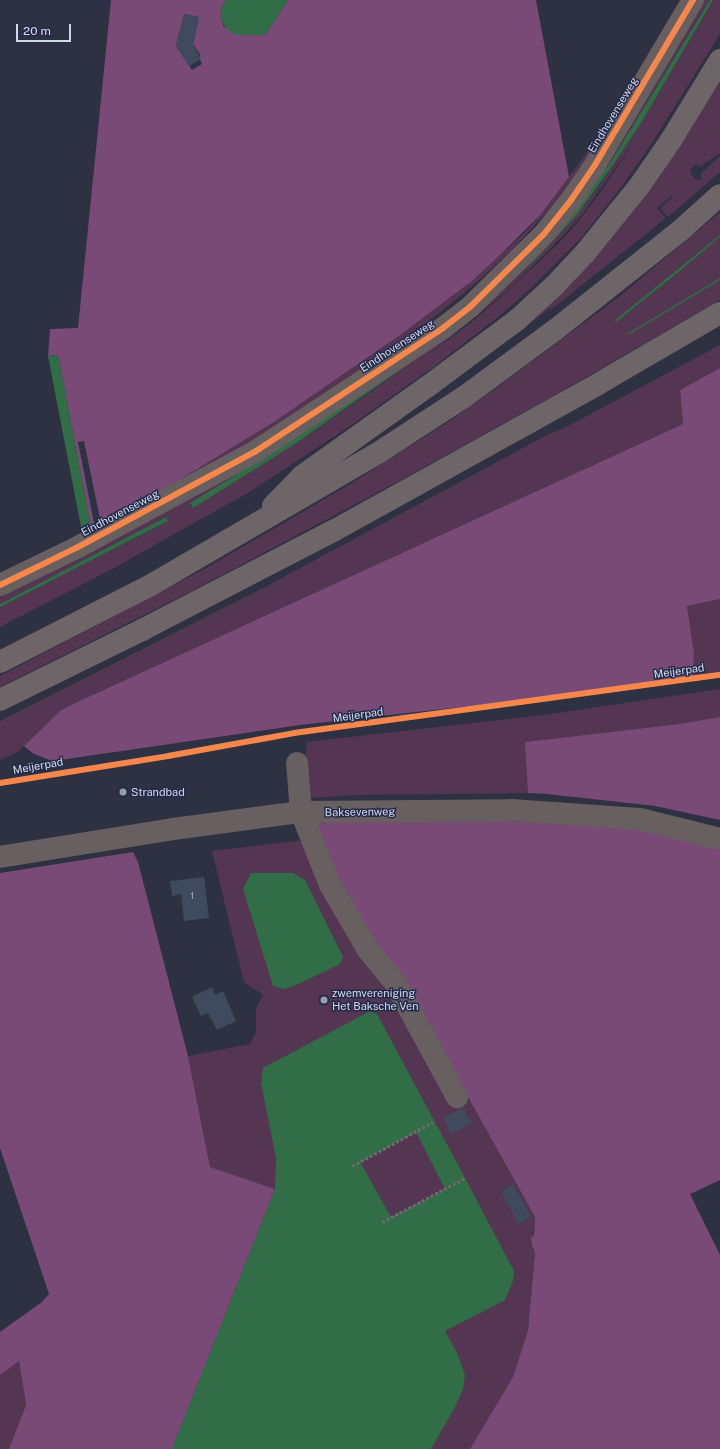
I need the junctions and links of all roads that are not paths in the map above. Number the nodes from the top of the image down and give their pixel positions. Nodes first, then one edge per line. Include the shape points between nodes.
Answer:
1 (693, 0) edge
2 (720, 60) edge
3 (720, 195) edge
4 (720, 313) edge
5 (250, 528) junction
6 (0, 585) edge
7 (0, 662) edge
8 (0, 700) edge
9 (297, 763) dead end
10 (301, 812) junction
11 (720, 839) edge
12 (0, 857) edge
13 (457, 1097) dead end

1 - 6 street, Eindhovenseweg via 595,165 571,200 539,239 470,307 443,328 256,451 78,547
2 - 5 highway via 640,185 554,286 517,320 302,476
3 - 5 highway via 675,235 555,330 464,397 378,453
4 - 8 highway via 335,530
5 - 7 highway via 151,585
9 - 10 street
10 - 11 street, Baksevenweg via 511,810 640,819
10 - 12 street, Baksevenweg
10 - 13 street via 330,885 368,950 395,983

